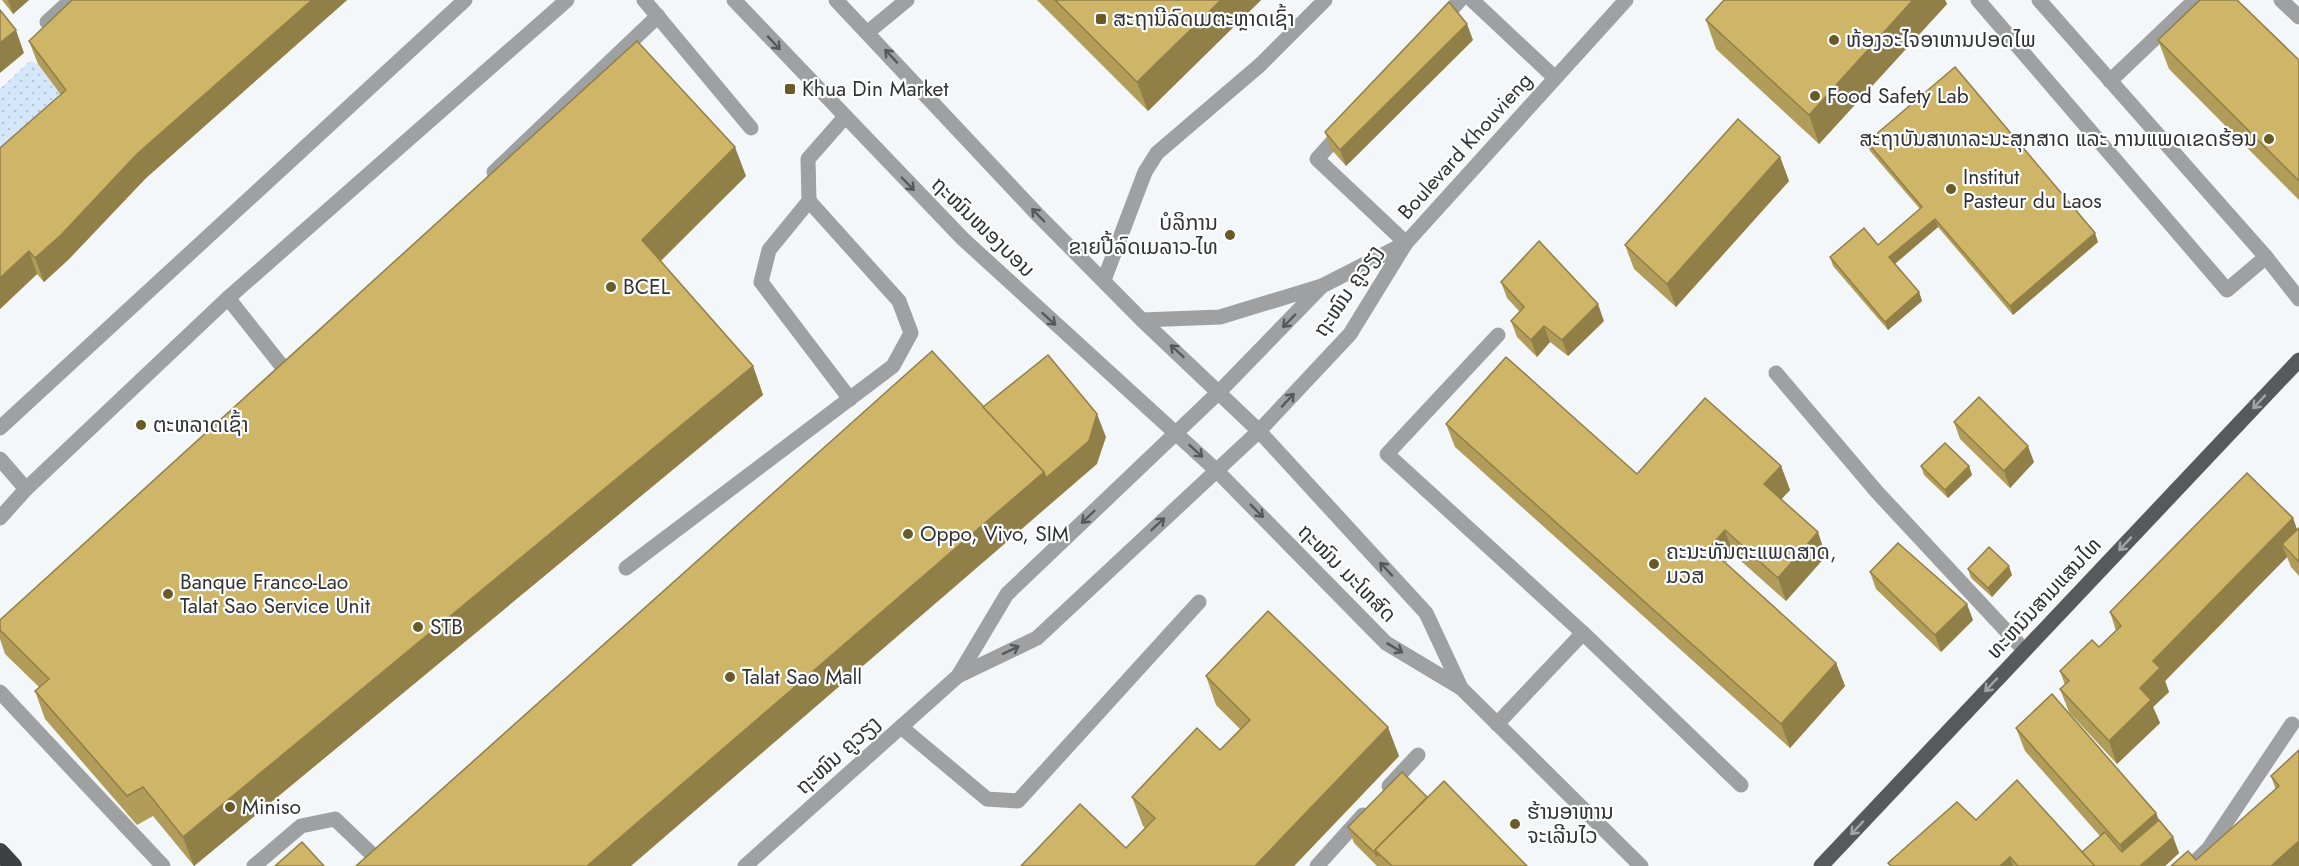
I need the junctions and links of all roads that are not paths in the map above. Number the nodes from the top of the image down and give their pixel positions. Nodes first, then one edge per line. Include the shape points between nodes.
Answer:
1 (71, 0) edge
2 (465, 0) edge
3 (567, 0) edge
4 (645, 0) edge
5 (734, 0) edge
6 (836, 0) edge
7 (907, 0) edge
8 (1325, 0) edge
9 (1460, 0) edge
10 (1472, 0) edge
11 (1626, 0) edge
12 (1978, 0) edge
13 (2038, 0) edge
14 (2195, 0) edge
15 (2281, 0) edge
16 (658, 16) junction
17 (2299, 17) edge
18 (46, 22) edge
19 (1433, 30) edge
20 (868, 32) junction
21 (1554, 77) junction
22 (2110, 81) junction
23 (844, 117) junction
24 (1353, 119) edge
25 (751, 128) dead end
26 (484, 180) edge
27 (809, 201) junction
28 (1406, 243) junction
29 (2266, 257) junction
30 (1104, 280) junction
31 (1322, 286) junction
32 (228, 298) junction
33 (2299, 299) edge
34 (1142, 320) junction
35 (1498, 335) dead end
36 (2299, 360) edge
37 (285, 370) edge
38 (1776, 374) dead end
39 (1220, 391) junction
40 (850, 399) junction
41 (0, 428) edge
42 (1259, 431) junction
43 (1175, 433) junction
44 (0, 459) edge
45 (1216, 470) junction
46 (26, 489) junction
47 (0, 518) edge
48 (626, 568) dead end
49 (1199, 602) dead end
50 (1583, 633) junction
51 (2024, 650) junction
52 (958, 676) junction
53 (1461, 688) junction
54 (0, 692) edge
55 (1497, 724) junction
56 (2292, 724) dead end
57 (901, 727) junction
58 (1418, 755) dead end
59 (1741, 785) dead end
60 (0, 852) edge
61 (380, 862) edge
62 (13, 866) edge
63 (163, 866) edge
64 (254, 866) edge
65 (745, 866) edge
66 (1317, 866) edge
67 (1641, 866) edge
68 (1821, 866) edge
69 (2191, 866) edge

1 - 18 street
2 - 41 street
3 - 32 street
4 - 16 street
5 -> 23 street, ຖະໜົນໜອງບອນ
6 - 20 street
7 - 20 street
8 - 30 street via 1260,64 1157,153 1145,172
9 - 19 street
10 - 21 street
11 - 21 street
12 - 29 street via 2227,290
13 - 22 street
14 - 22 street
15 - 17 street
16 - 25 street
16 - 26 street
30 -> 20 street via 1037,214
21 - 28 street, Boulevard Khouvieng
22 - 29 street
23 - 27 street via 808,159
23 -> 43 street, ຖະໜົນໜອງບອນ via 963,239
24 - 28 street via 1317,159
27 - 40 street via 769,250 761,282
27 - 40 street via 899,300 911,333 893,366
28 - 31 street, ຖະໜົນ ຄູວຽງ
42 -> 28 street, ຖະໜົນ ຄູວຽງ via 1350,334
29 - 33 street
30 - 34 street
31 - 34 street via 1220,317
31 -> 39 street, ຖະໜົນ ຄູວຽງ
32 - 37 street
32 - 46 street
39 -> 34 street
35 - 50 street via 1387,454
36 -> 51 main road, ທະຫນົນສາມແສນໄທ
38 - 51 street via 1877,492
39 - 42 street
39 - 43 street, ຖະໜົນ ຄູວຽງ
40 - 48 street
42 - 45 street, ຖະໜົນ ຄູວຽງ
53 -> 42 street, ຖະໜົນ ມະໂຫສົດ via 1426,613
43 -> 45 street, ຖະໜົນໜອງບອນ
43 -> 52 street, ຖະໜົນ ຄູວຽງ via 1007,594
44 - 46 street
52 -> 45 street, ຖະໜົນ ຄູວຽງ via 1037,638
45 -> 53 street, ຖະໜົນ ມະໂຫສົດ via 1386,643
46 - 47 street
49 - 57 street via 1018,801 987,799
50 - 55 street
50 - 59 street
51 -> 68 main road, ທະຫນົນສາມແສນໄທ
52 - 57 street, ຖະໜົນ ຄູວຽງ
53 - 55 street, ຖະໜົນ ມະໂຫສົດ
54 - 63 street
55 - 67 street, ຖະໜົນ ມະໂຫສົດ
56 - 69 street via 2209,848
57 - 65 street, ຖະໜົນ ຄູວຽງ
58 - 66 street
60 - 62 highway
61 - 64 street via 335,819 301,826

